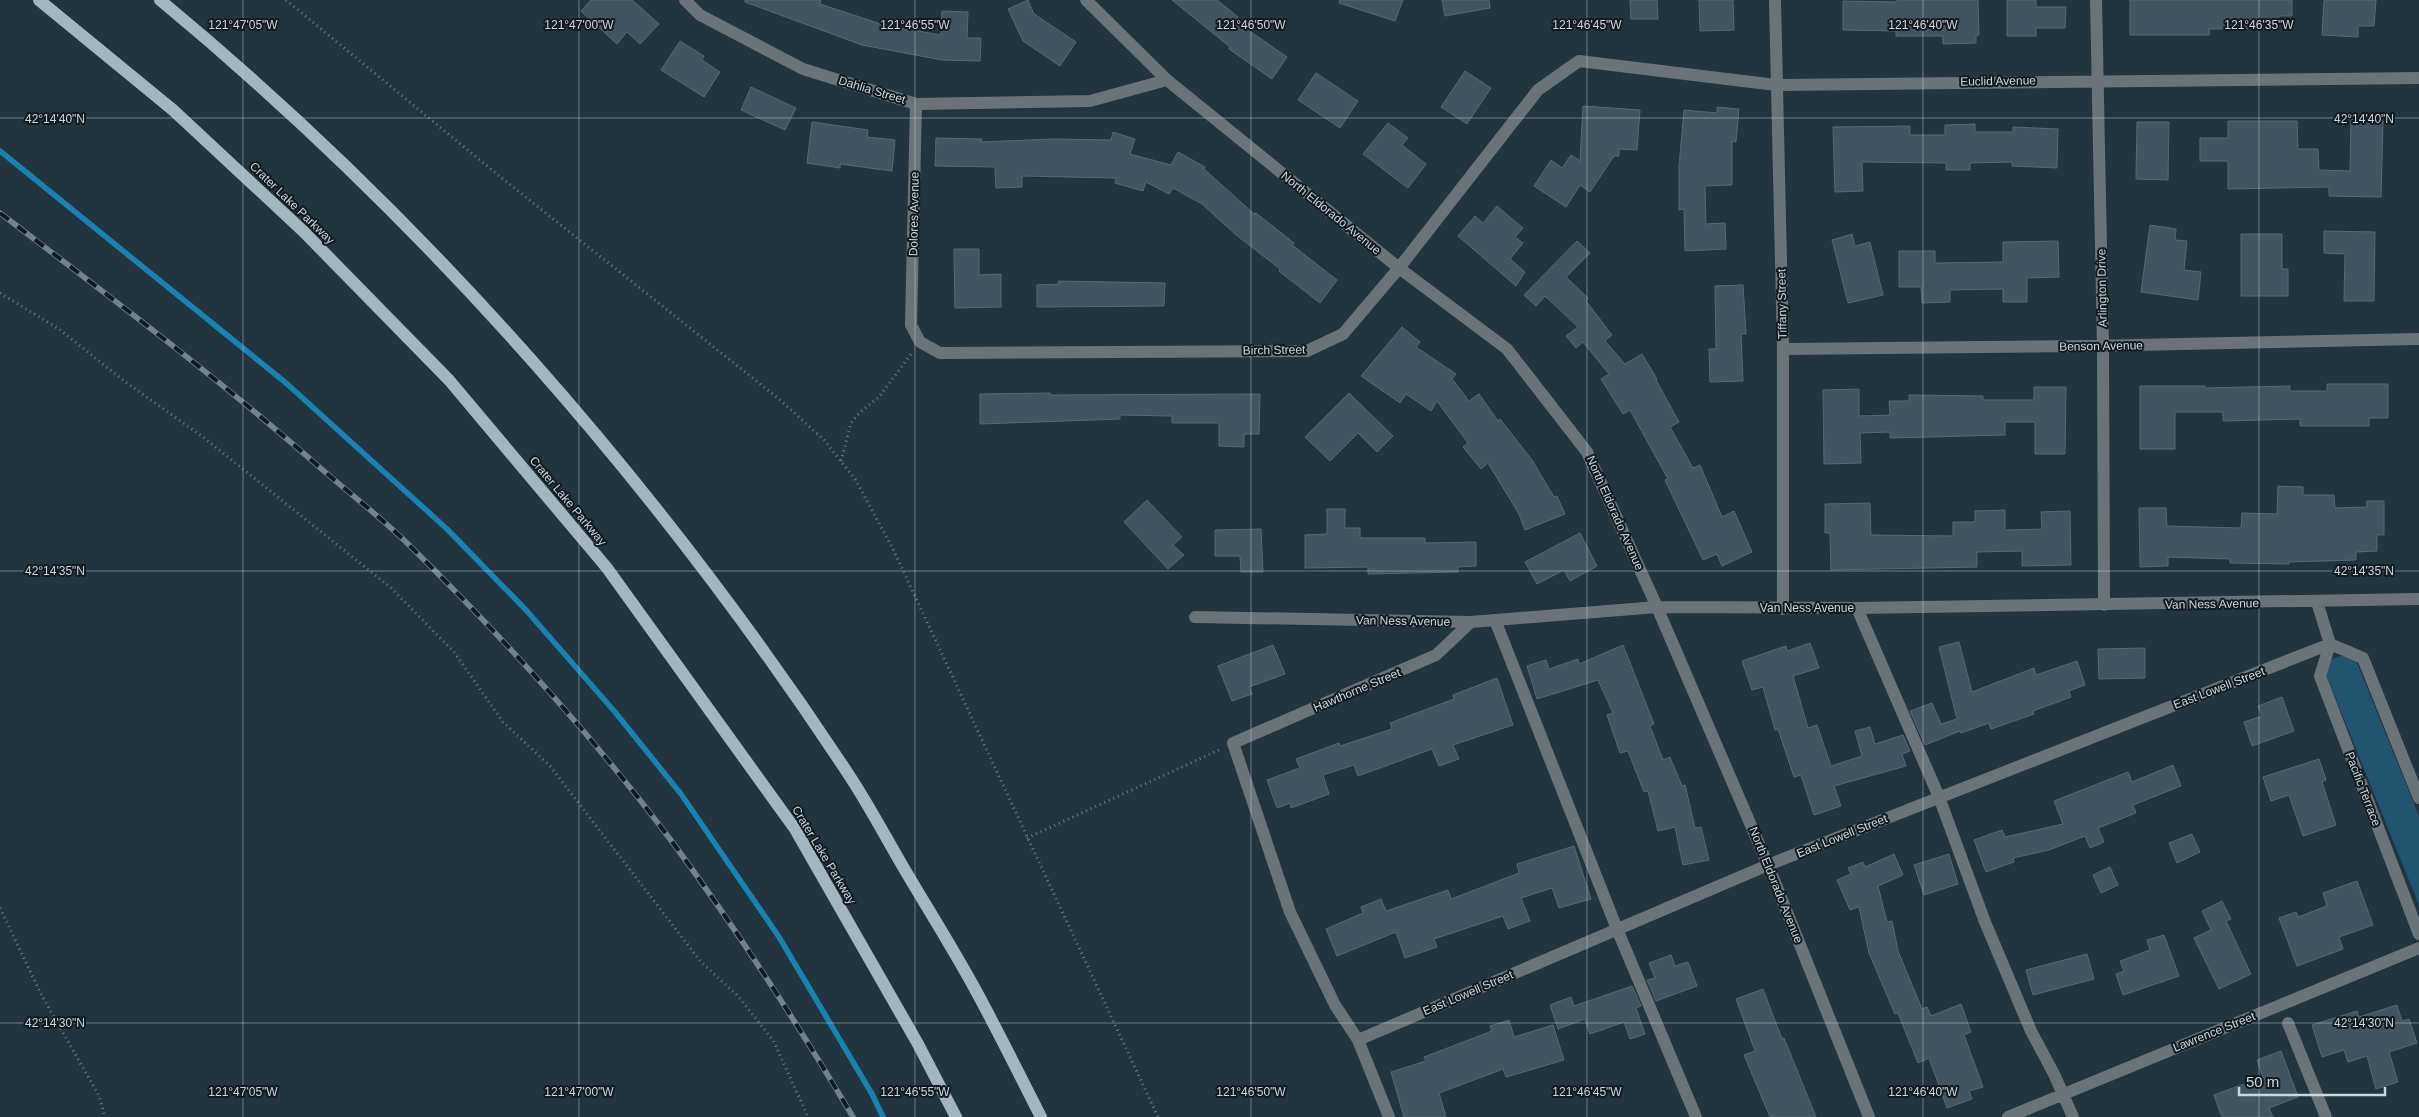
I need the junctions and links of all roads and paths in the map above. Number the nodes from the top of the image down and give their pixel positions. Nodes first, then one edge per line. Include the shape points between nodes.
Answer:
1 (39, 0) edge
2 (160, 0) edge
3 (286, 0) edge
4 (685, 0) edge
5 (1086, 0) edge
6 (1775, 0) edge
7 (2096, 0) edge
8 (1579, 61) joint
9 (2419, 78) edge
10 (1167, 80) junction
11 (2098, 80) junction
12 (1776, 84) junction
13 (916, 104) junction
14 (1399, 268) junction
15 (0, 293) edge
16 (2419, 339) edge
17 (920, 342) junction
18 (2103, 346) junction
19 (1783, 349) junction
20 (841, 462) junction
21 (2419, 599) edge
22 (2317, 602) junction
23 (2104, 605) junction
24 (1657, 607) junction
25 (1857, 608) junction
26 (1783, 609) junction
27 (1196, 617) dead end
28 (1495, 620) junction
29 (1471, 622) junction
30 (2330, 644) junction
31 (1232, 743) junction
32 (1939, 797) junction
33 (2419, 798) edge
34 (1027, 838) junction
35 (1768, 865) junction
36 (0, 908) edge
37 (1617, 929) junction
38 (2419, 934) edge
39 (2419, 948) edge
40 (2288, 1023) dead end
41 (1358, 1040) junction
42 (2063, 1094) junction
43 (105, 1117) edge
44 (808, 1117) edge
45 (956, 1117) edge
46 (1041, 1117) edge
47 (1158, 1117) edge
48 (1389, 1117) edge
49 (1696, 1117) edge
50 (1869, 1117) edge
51 (2008, 1117) edge
52 (2073, 1117) edge
53 (2326, 1117) edge

1 - 45 main road, Crater Lake Parkway via 173,110 303,231 449,380 607,568 795,829
2 - 46 main road via 228,56 358,178 476,300 620,462 751,634 848,774 973,987
3 - 20 path via 498,175 779,399 824,440
4 - 13 street, Dahlia Street via 700,14 803,69
5 - 10 street, North Eldorado Avenue
6 - 12 street, Tiffany Street
7 - 11 street, Arlington Drive
8 - 12 street, Euclid Avenue
8 - 14 street, Birch Street via 1538,90
9 - 11 street, Euclid Avenue
10 - 13 street, Dahlia Street via 1090,101
10 - 14 street, North Eldorado Avenue
11 - 12 street, Euclid Avenue
11 - 18 street, Arlington Drive
12 - 19 street, Tiffany Street
13 - 17 street, Dolores Avenue via 911,325
14 - 17 street, Birch Street via 1343,334 1307,351 940,353
14 - 24 street, North Eldorado Avenue via 1507,349 1587,452
15 - 44 path via 59,329 124,381 203,437 398,596 454,652 503,722 550,766 701,962 737,995 774,1040
16 - 18 street, Benson Avenue
17 - 20 path via 879,396 851,423
18 - 19 street, Benson Avenue
18 - 23 street, Arlington Drive
19 - 26 street, Tiffany Street
20 - 34 path via 855,479 892,547
21 - 22 street, Van Ness Avenue
22 - 23 street, Van Ness Avenue
22 - 30 street
23 - 25 street, Van Ness Avenue
24 - 26 street, Van Ness Avenue
24 - 28 street, Van Ness Avenue
24 - 35 street, North Eldorado Avenue
25 - 26 street, Van Ness Avenue
25 - 32 street
27 - 29 street, Van Ness Avenue
28 - 29 street, Van Ness Avenue
28 - 37 street
29 - 31 street, Hawthorne Street via 1436,655
30 - 32 street, East Lowell Street
30 - 33 street via 2362,658
30 - 38 street, Pacific Terrace via 2320,676
31 - 34 path
31 - 41 street via 1290,912 1335,1005
32 - 35 street, East Lowell Street
32 - 42 street via 1985,922 2031,1031
34 - 47 path
35 - 37 street, East Lowell Street
35 - 50 street, North Eldorado Avenue
36 - 43 path via 42,994 99,1096
37 - 41 street, East Lowell Street
37 - 49 street
39 - 42 street, Lawrence Street
40 - 53 street
41 - 48 street
42 - 51 street, Lawrence Street
42 - 52 street

